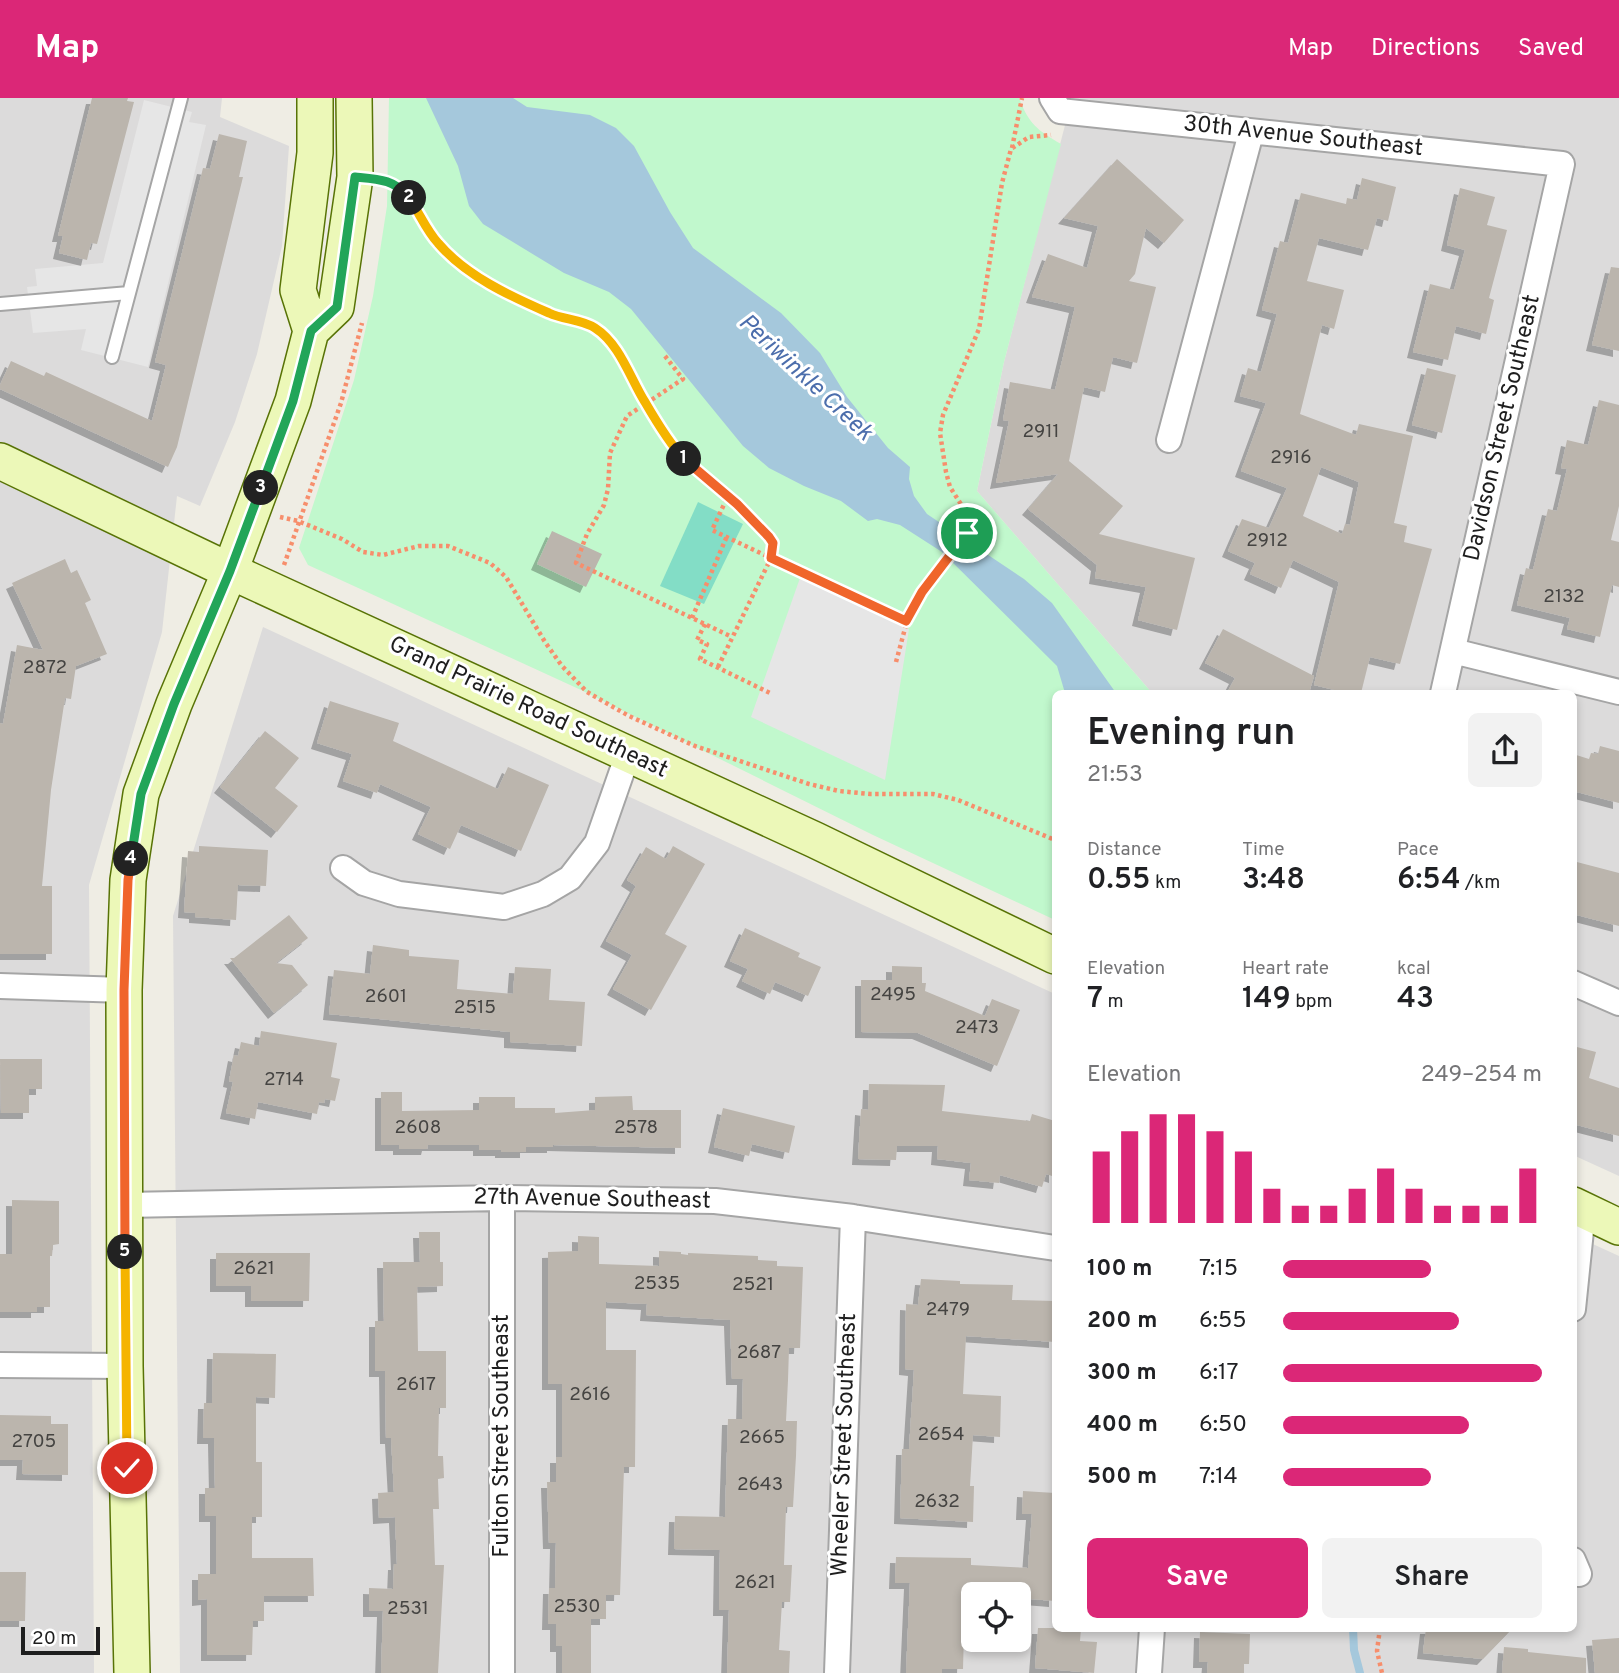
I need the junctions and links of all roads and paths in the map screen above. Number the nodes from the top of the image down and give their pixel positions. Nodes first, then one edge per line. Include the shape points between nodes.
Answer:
1 (181, 98) edge
2 (314, 98) edge
3 (354, 98) edge
4 (1022, 98) edge
5 (1056, 105) edge
6 (1251, 133) junction
7 (1011, 149) junction
8 (1562, 164) joint
9 (355, 177) junction
10 (129, 293) junction
11 (0, 304) edge
12 (363, 316) dead end
13 (311, 331) junction
14 (665, 356) dead end
15 (112, 357) dead end
16 (645, 402) junction
17 (1168, 440) dead end
18 (0, 461) edge
19 (728, 496) junction
20 (252, 510) junction
21 (298, 521) junction
22 (727, 537) junction
23 (771, 558) junction
24 (230, 571) junction
25 (275, 592) junction
26 (692, 618) junction
27 (906, 621) junction
28 (705, 624) junction
29 (732, 637) junction
30 (1453, 651) junction
31 (896, 662) dead end
32 (718, 667) junction
33 (1444, 690) edge
34 (1619, 692) edge
35 (770, 693) dead end
36 (628, 754) junction
37 (1052, 839) edge
38 (343, 868) dead end
39 (1052, 955) edge
40 (1577, 985) edge
41 (0, 986) edge
42 (124, 990) junction
43 (1619, 1003) edge
44 (502, 1198) junction
45 (125, 1205) junction
46 (1578, 1208) edge
47 (853, 1217) junction
48 (1619, 1227) edge
49 (1577, 1228) edge
50 (1052, 1248) edge
51 (0, 1364) edge
52 (125, 1366) junction
53 (1152, 1632) edge
54 (1379, 1632) edge
55 (132, 1673) edge
56 (502, 1673) edge
57 (837, 1673) edge
58 (1149, 1673) edge
59 (1382, 1673) edge

1 - 10 lane
2 - 13 main road via 315,153 298,290
3 - 9 main road
4 - 7 path
5 - 6 street, 30th Avenue Southeast
5 - 7 path via 1051,136 1029,137
6 - 8 street, 30th Avenue Southeast
6 - 17 street
7 - 27 path via 997,207 979,329 950,395 940,433 950,486 971,520 967,533
8 - 30 street, Davidson Street Southeast
9 - 13 main road via 337,307
9 - 16 path via 389,180 403,190 436,242 477,276 554,315 595,328 628,369
10 - 11 lane
10 - 15 lane
12 - 21 path via 341,403
13 - 20 main road via 293,401
14 - 16 path via 683,379
16 - 19 path via 682,457
16 - 26 path via 627,416 610,453 604,505 576,563
18 - 24 main road, Grand Prairie Road Southeast
19 - 22 path via 712,530
19 - 23 path via 769,537
20 - 21 path
20 - 24 main road
21 - 25 path
21 - 37 path via 363,552 448,547 490,563 506,577 545,642 587,692 695,746 839,791 933,794 958,800
22 - 23 path
22 - 26 path
23 - 27 path
23 - 29 path
24 - 25 main road, Grand Prairie Road Southeast
24 - 42 main road via 141,794 128,880
25 - 36 main road, Grand Prairie Road Southeast
26 - 28 path
27 - 31 path
28 - 29 path
28 - 32 path via 697,640 707,644 700,659
29 - 32 path
30 - 33 street, Davidson Street Southeast
30 - 34 street
32 - 35 path
36 - 38 street via 597,843 570,878 544,894 504,907 399,894 364,883
36 - 39 main road, Grand Prairie Road Southeast
40 - 43 street
41 - 42 street
42 - 45 main road
44 - 45 street, 27th Avenue Southeast
44 - 47 street, 27th Avenue Southeast via 715,1201
44 - 56 street, Fulton Street Southeast
45 - 52 main road
46 - 48 main road
46 - 49 street
47 - 50 street, 27th Avenue Southeast
47 - 57 street, Wheeler Street Southeast
51 - 52 street
52 - 55 main road
53 - 58 street
54 - 59 path via 1377,1651

